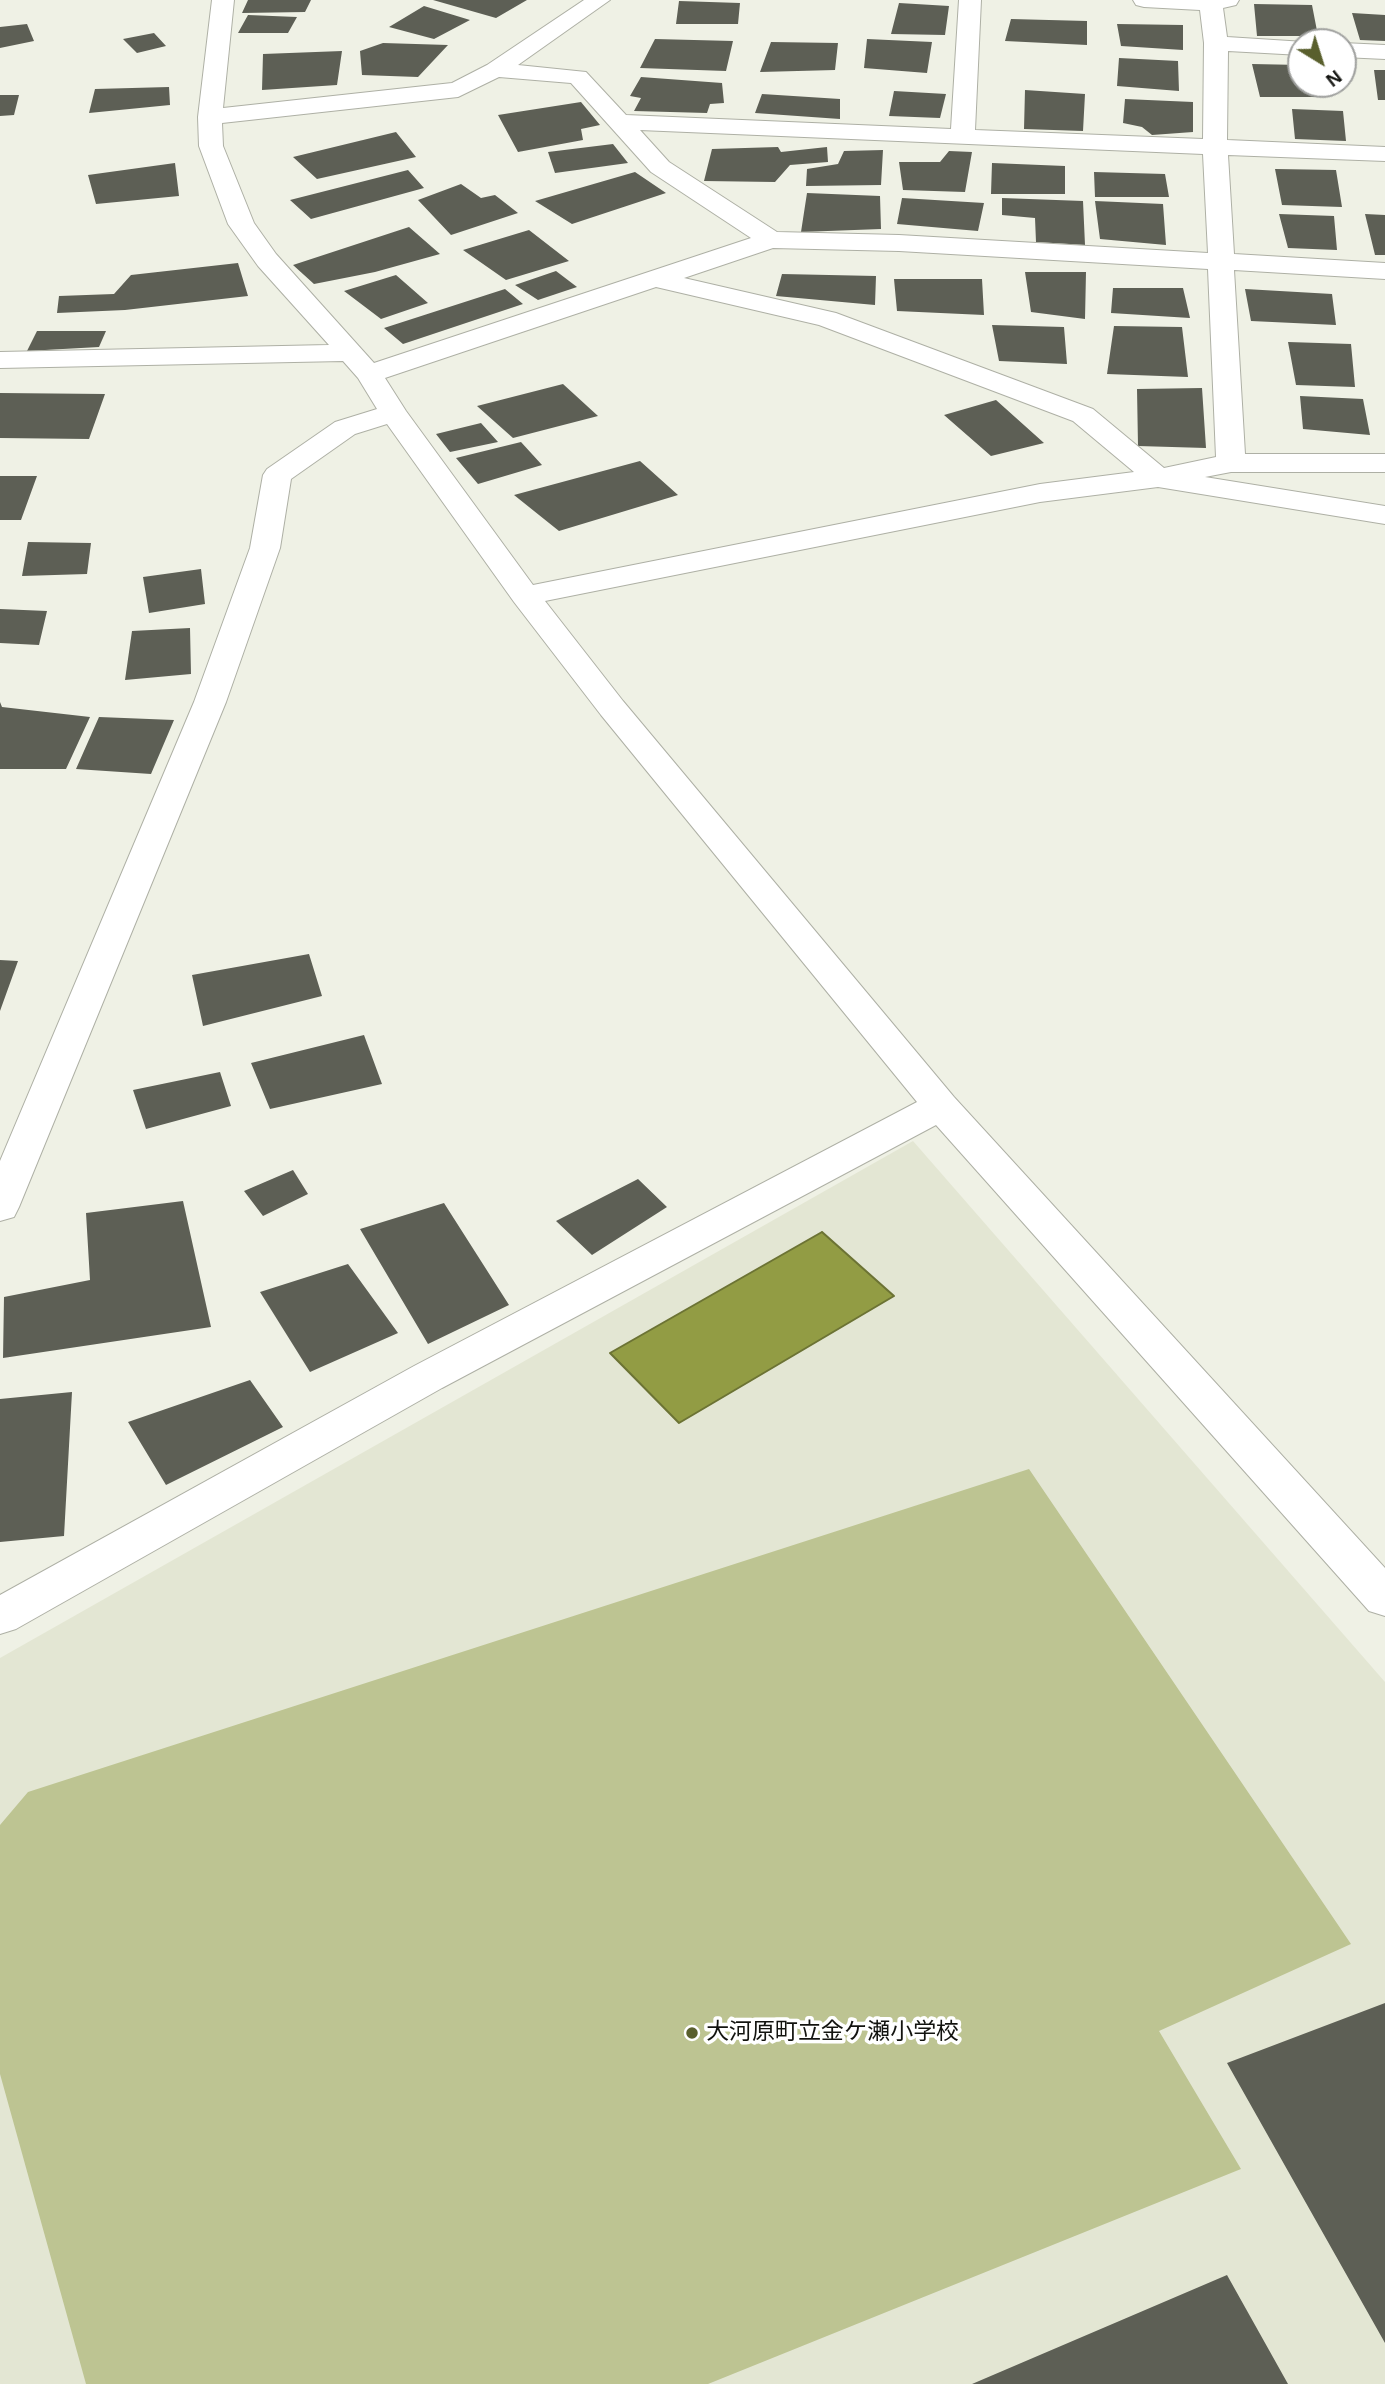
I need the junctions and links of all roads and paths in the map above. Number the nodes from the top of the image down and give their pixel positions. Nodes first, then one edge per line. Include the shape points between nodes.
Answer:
1 (223, 0) edge
2 (599, 0) edge
3 (970, 0) edge
4 (1144, 0) edge
5 (1220, 2) edge
6 (1216, 43) junction
7 (1287, 47) edge
8 (1357, 51) edge
9 (1385, 52) edge
10 (495, 69) junction
11 (210, 117) junction
12 (619, 122) junction
13 (963, 136) junction
14 (1216, 147) junction
15 (1385, 154) edge
16 (771, 240) junction
17 (1222, 263) junction
18 (1385, 271) edge
19 (654, 279) junction
20 (0, 360) edge
21 (360, 363) junction
22 (393, 413) junction
23 (1231, 463) junction
24 (1385, 463) edge
25 (1158, 478) junction
26 (1385, 514) edge
27 (525, 596) junction
28 (941, 1106) junction
29 (0, 1207) edge
30 (1385, 1598) edge
31 (0, 1616) edge

1 - 11 street
2 - 10 street
3 - 13 street
4 - 5 street
5 - 6 street
6 - 7 street
6 - 14 street
8 - 9 street
10 - 11 street via 458,90
10 - 12 street via 578,77
11 - 21 street via 211,146 241,224 267,260
12 - 13 street
12 - 16 street via 660,167
13 - 14 street
14 - 15 street
14 - 17 street
16 - 17 street via 899,243
16 - 19 street
17 - 18 street
17 - 23 street
19 - 21 street
19 - 25 street via 827,319 1083,415
20 - 21 street
21 - 22 street
22 - 27 street
22 - 29 street via 345,428 277,475 265,548 210,702
23 - 24 street
23 - 25 street
25 - 26 street
25 - 27 street via 1040,493
27 - 28 street
28 - 30 street
28 - 31 street via 428,1377

